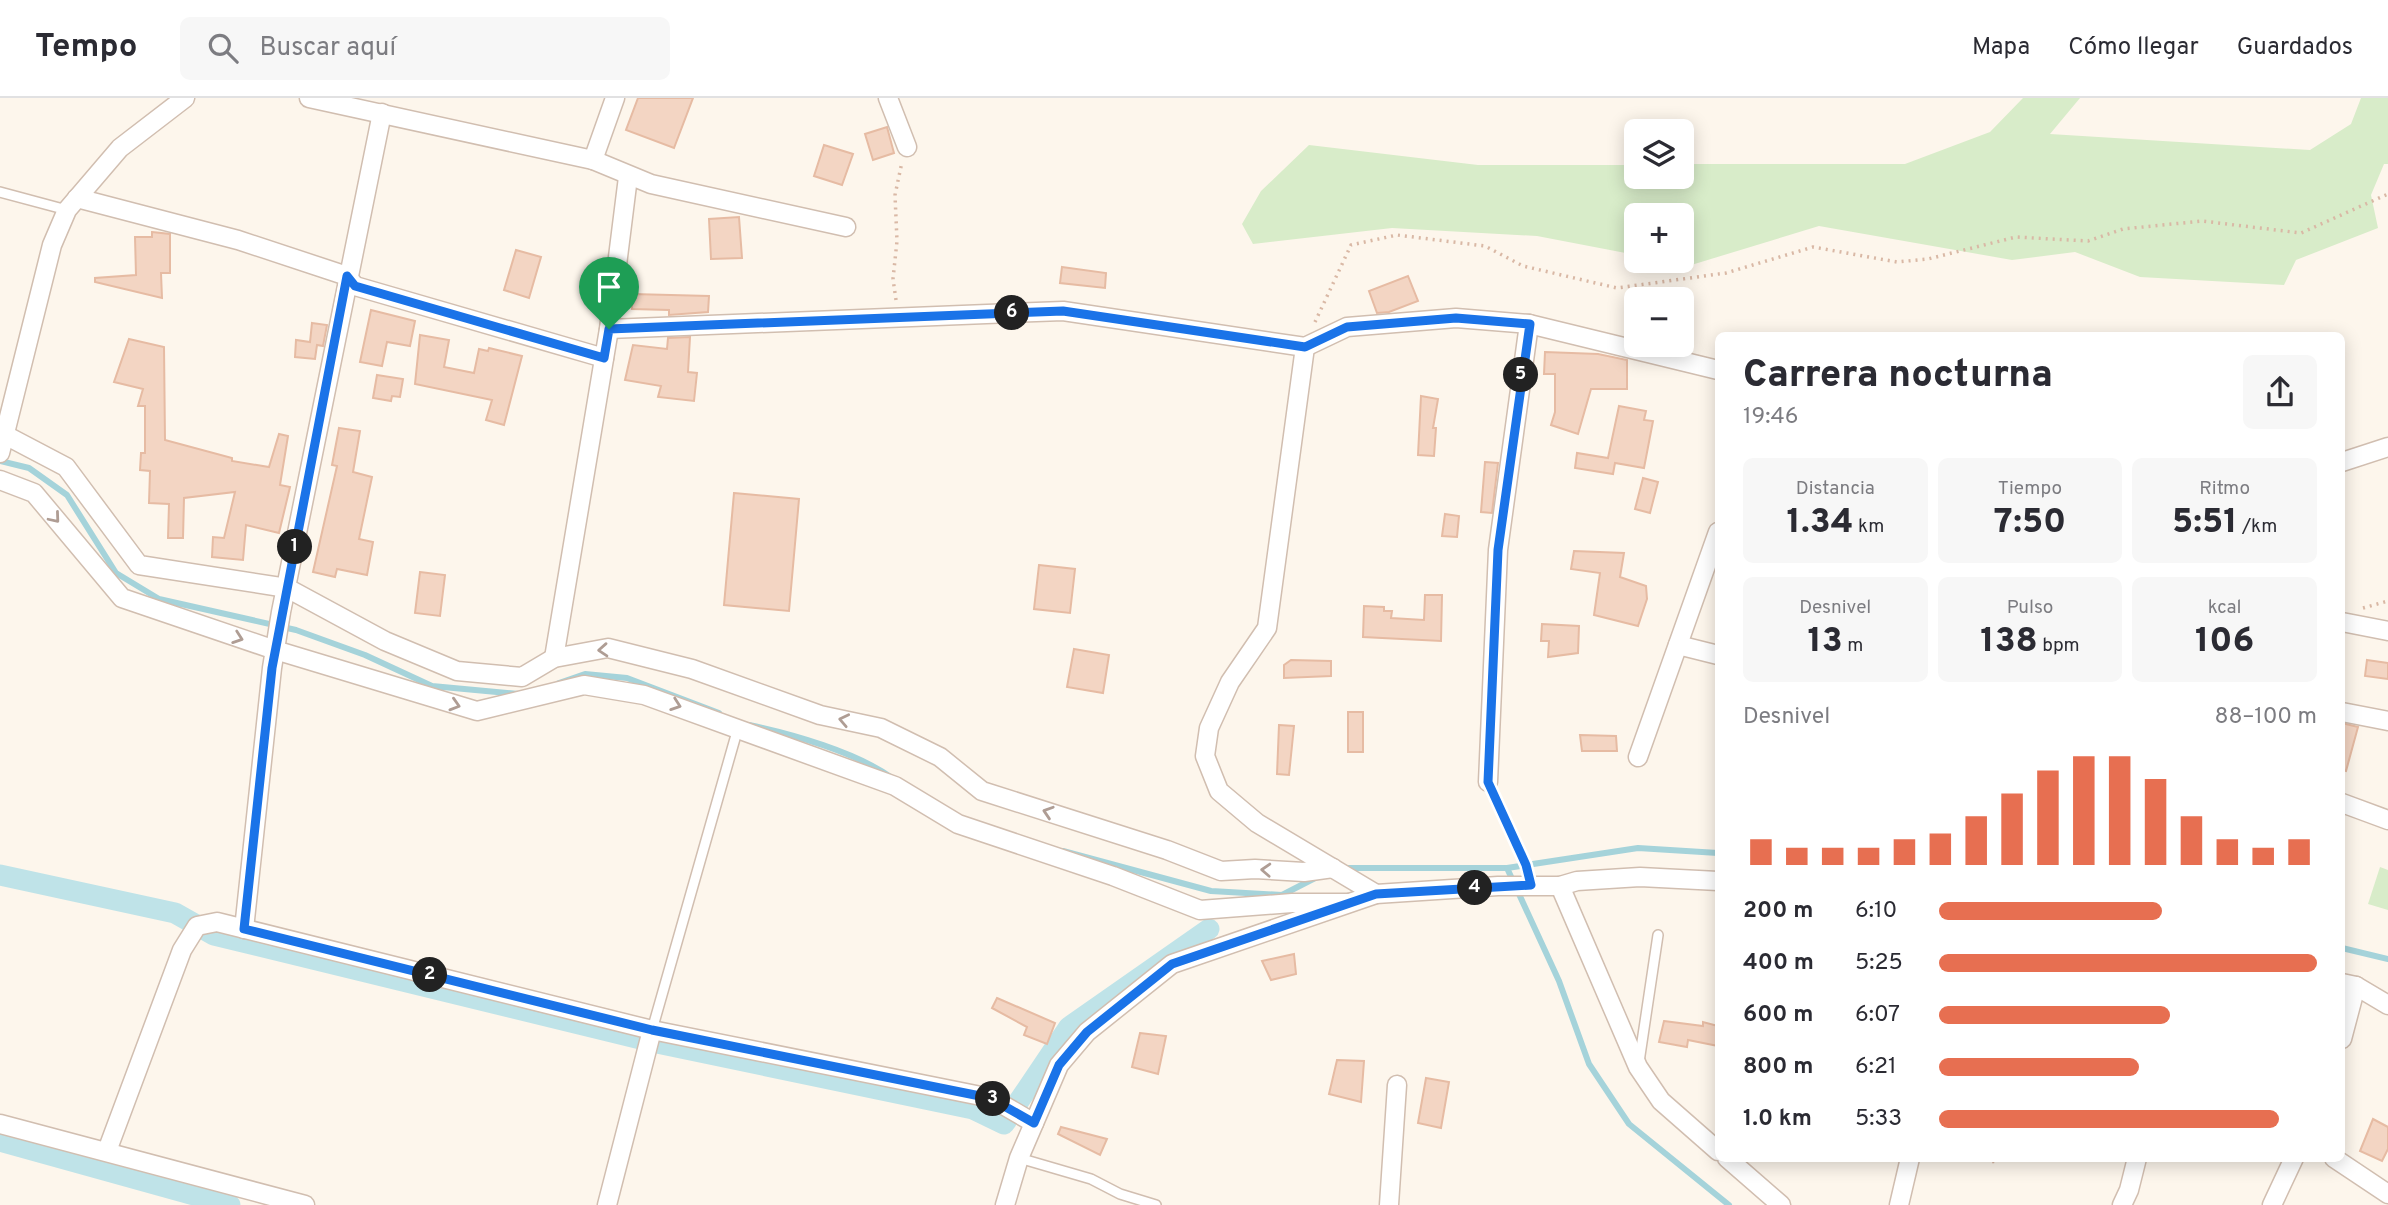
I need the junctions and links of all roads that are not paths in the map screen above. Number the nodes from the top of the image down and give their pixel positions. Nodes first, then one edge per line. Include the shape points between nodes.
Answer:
1 (185, 98) edge
2 (309, 98) edge
3 (615, 98) edge
4 (888, 98) edge
5 (382, 113) junction
6 (906, 147) road end
7 (593, 160) junction
8 (628, 177) junction
9 (0, 192) edge
10 (72, 204) junction
11 (846, 227) dead end
12 (347, 276) junction
13 (1530, 324) junction
14 (609, 329) junction
15 (1305, 347) junction
16 (604, 358) junction
17 (1715, 369) edge
18 (3, 445) edge
19 (2388, 447) edge
20 (2345, 461) edge
21 (0, 480) edge
22 (1715, 540) edge
23 (287, 587) junction
24 (2345, 623) edge
25 (2388, 631) edge
26 (276, 644) junction
27 (1678, 645) junction
28 (1715, 654) edge
29 (554, 658) junction
30 (2345, 713) edge
31 (2388, 721) edge
32 (738, 726) junction
33 (1638, 757) dead end
34 (1488, 782) road end
35 (2345, 804) edge
36 (2388, 820) edge
37 (1334, 868) junction
38 (1715, 881) edge
39 (1559, 886) junction
40 (1376, 894) junction
41 (1348, 903) junction
42 (244, 929) junction
43 (1658, 935) dead end
44 (2349, 984) edge
45 (2388, 1005) edge
46 (2345, 1015) edge
47 (652, 1030) junction
48 (1638, 1067) junction
49 (1397, 1084) dead end
50 (1034, 1123) junction
51 (0, 1124) edge
52 (1715, 1148) edge
53 (107, 1151) junction
54 (1019, 1158) junction
55 (1732, 1162) edge
56 (1909, 1162) edge
57 (2136, 1162) edge
58 (2293, 1162) edge
59 (2339, 1162) edge
60 (2388, 1194) edge
61 (305, 1205) edge
62 (607, 1205) edge
63 (1005, 1205) edge
64 (1156, 1205) edge
65 (1389, 1205) edge
66 (1781, 1205) edge
67 (1899, 1205) edge
68 (2122, 1205) edge
69 (2272, 1205) edge

1 - 10 street via 120,148
2 - 5 street
3 - 7 street
4 - 6 street
5 - 7 street
5 - 12 street
7 - 8 street
8 - 11 street
8 - 14 street
9 - 10 lane
10 - 12 street via 238,240
10 - 18 street via 52,245
12 - 16 street via 355,286
12 - 23 street
13 - 15 street via 1456,318 1347,327
13 - 17 street
13 - 34 street via 1498,550
14 - 15 street via 1063,311
14 - 16 street
15 - 37 street via 1267,628 1230,682 1209,728 1205,757 1219,792 1256,823
16 - 29 street
18 - 23 street via 66,467 139,565
19 - 20 street
21 -> 26 street via 34,493 122,598
22 - 27 street
23 - 26 street
23 - 29 street via 385,641 457,671 523,677
24 - 25 street
26 -> 32 street via 477,711 584,685 644,695
26 - 42 street
27 - 28 street
27 - 33 street
37 -> 29 street via 1221,872 1167,850 982,791 940,757 881,728 820,715 692,669 608,648
30 - 31 street
32 - 41 street via 895,786 958,824 1200,910
32 - 47 lane
35 - 36 street
37 - 40 street
38 - 39 street via 1640,877
39 - 40 street
39 - 48 street
40 - 41 street
41 - 50 street via 1172,964 1087,1032 1059,1065
42 - 47 street
42 - 53 street via 217,922 197,926 182,950
43 - 48 lane
44 - 45 street
44 - 46 street
47 - 50 street via 990,1098
47 - 62 street
48 - 52 street via 1661,1101
49 - 65 street
50 - 54 street
51 - 53 street
53 - 61 street
54 - 63 street
54 - 64 lane via 1091,1179
55 - 66 street
56 - 67 street
57 - 68 street
58 - 69 street
59 - 60 street

